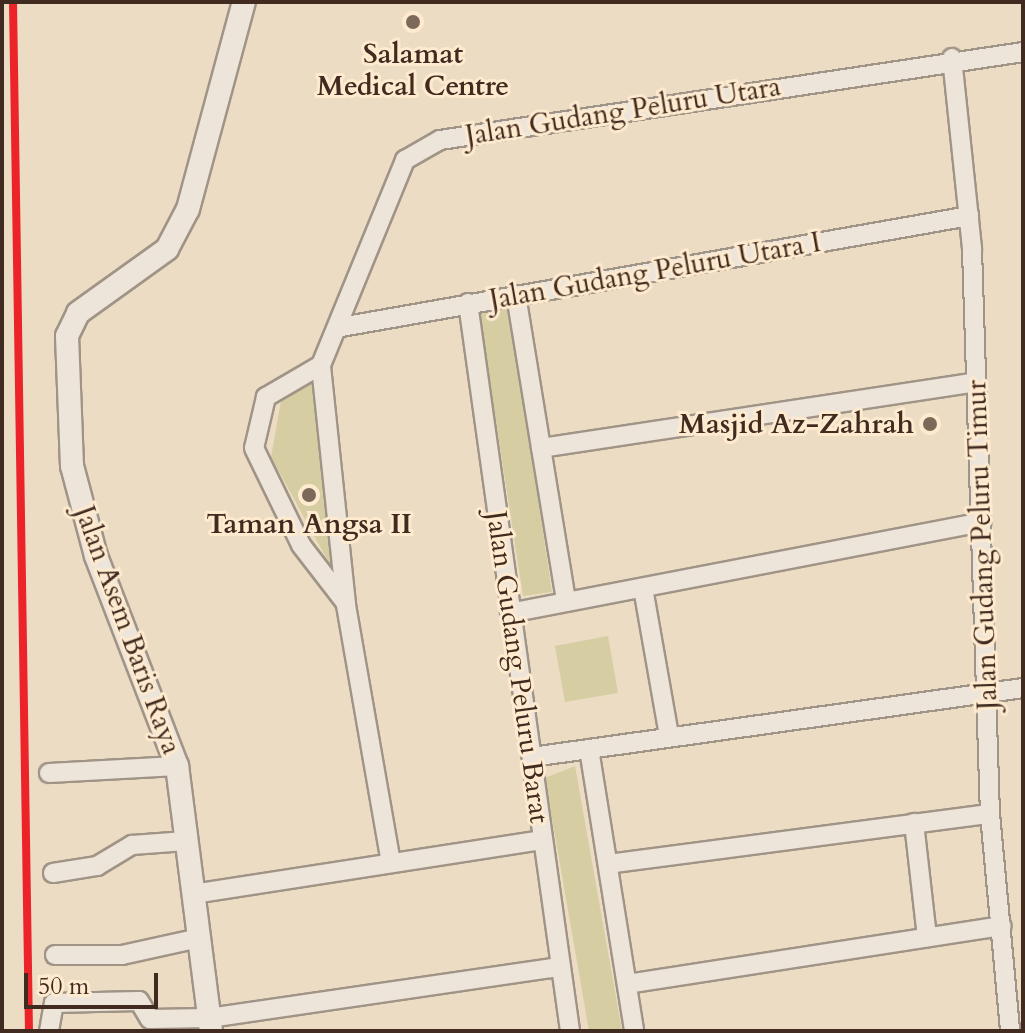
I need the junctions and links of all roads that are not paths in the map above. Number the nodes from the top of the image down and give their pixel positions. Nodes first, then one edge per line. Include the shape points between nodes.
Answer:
1 (244, 2) edge
2 (1023, 52) edge
3 (952, 58) junction
4 (969, 216) junction
5 (516, 295) junction
6 (468, 303) junction
7 (341, 327) junction
8 (321, 365) junction
9 (976, 382) junction
10 (541, 448) junction
11 (981, 522) junction
12 (643, 588) junction
13 (566, 602) junction
14 (346, 604) junction
15 (510, 613) junction
16 (1023, 688) edge
17 (988, 691) junction
18 (669, 736) junction
19 (589, 749) junction
20 (532, 757) junction
21 (177, 766) junction
22 (49, 773) dead end
23 (990, 814) junction
24 (914, 823) junction
25 (543, 840) junction
26 (186, 841) junction
27 (391, 863) junction
28 (608, 864) junction
29 (53, 873) dead end
30 (193, 894) junction
31 (1002, 926) junction
32 (927, 937) junction
33 (199, 938) junction
34 (55, 955) dead end
35 (560, 967) junction
36 (627, 984) junction
37 (210, 1024) edge
38 (49, 1031) edge
39 (570, 1031) edge
40 (634, 1031) edge
41 (1010, 1031) edge

1 - 21 street, Jalan Asem Baris Raya via 188,209 167,249 78,313 67,336 72,466 96,556
2 - 3 street, Jalan Gudang Peluru Utara
3 - 4 street, Jalan Gudang Peluru Timur
3 - 7 street, Jalan Gudang Peluru Utara via 420,148 393,181
4 - 5 street, Jalan Gudang Peluru Utara I
4 - 9 street, Jalan Gudang Peluru Timur
5 - 6 street, Jalan Gudang Peluru Utara I
5 - 10 street
6 - 7 street, Jalan Gudang Peluru Utara I
6 - 15 street, Jalan Gudang Peluru Barat
7 - 8 street, Jalan Gudang Peluru Utara
8 - 14 street
8 - 14 street via 266,397 254,448 301,545
9 - 10 street
9 - 11 street, Jalan Gudang Peluru Timur
10 - 13 street
11 - 12 street
11 - 17 street, Jalan Gudang Peluru Timur
12 - 13 street
12 - 18 street
13 - 15 street
14 - 27 street
15 - 20 street, Jalan Gudang Peluru Barat
16 - 17 street
17 - 18 street
17 - 23 street, Jalan Gudang Peluru Timur
18 - 19 street
19 - 20 street
19 - 28 street
20 - 25 street, Jalan Gudang Peluru Barat
21 - 22 street
21 - 26 street, Jalan Asem Baris Raya
23 - 24 street
23 - 31 street, Jalan Gudang Peluru Timur
24 - 28 street
24 - 32 street
25 - 27 street
25 - 35 street, Jalan Gudang Peluru Barat
26 - 29 street via 132,845 97,866
26 - 30 street, Jalan Asem Baris Raya
27 - 30 street
28 - 36 street
30 - 33 street, Jalan Asem Baris Raya
31 - 32 street
31 - 41 street, Jalan Gudang Peluru Timur
32 - 36 street
33 - 34 street via 122,955
33 - 37 street, Jalan Asem Baris Raya
35 - 37 street
35 - 39 street, Jalan Gudang Peluru Barat
36 - 40 street
37 - 38 street via 150,1019 139,1001 54,1003

